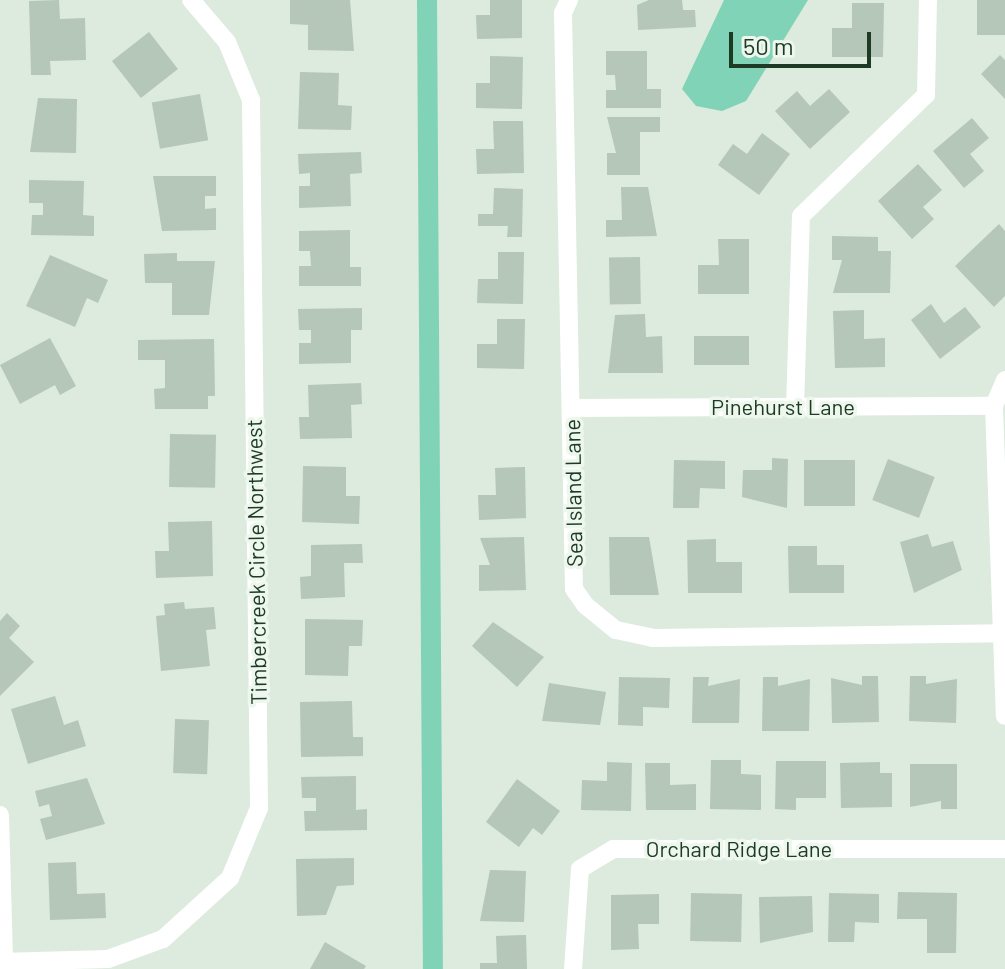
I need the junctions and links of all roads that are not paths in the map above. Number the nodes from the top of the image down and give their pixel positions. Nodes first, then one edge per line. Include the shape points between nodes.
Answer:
1 (191, 0) edge
2 (569, 0) edge
3 (928, 0) edge
4 (1005, 380) edge
5 (994, 406) junction
6 (795, 407) junction
7 (572, 408) junction
8 (1002, 475) edge
9 (1002, 633) junction
10 (1005, 716) edge
11 (0, 815) edge
12 (1005, 849) edge
13 (2, 962) edge
14 (573, 969) edge

1 - 13 street, Timbercreek Circle Northwest via 227,42 251,100 259,808 230,878 170,935 108,959
2 - 7 street, Sea Island Lane via 563,13
3 - 6 street via 926,95 801,216
4 - 5 street
5 - 6 street, Pinehurst Lane
5 - 8 street
6 - 7 street, Pinehurst Lane
7 - 9 street, Sea Island Lane via 574,589 616,630 653,638
8 - 9 street
9 - 10 street
11 - 13 street
12 - 14 street, Orchard Ridge Lane via 613,849 580,869

